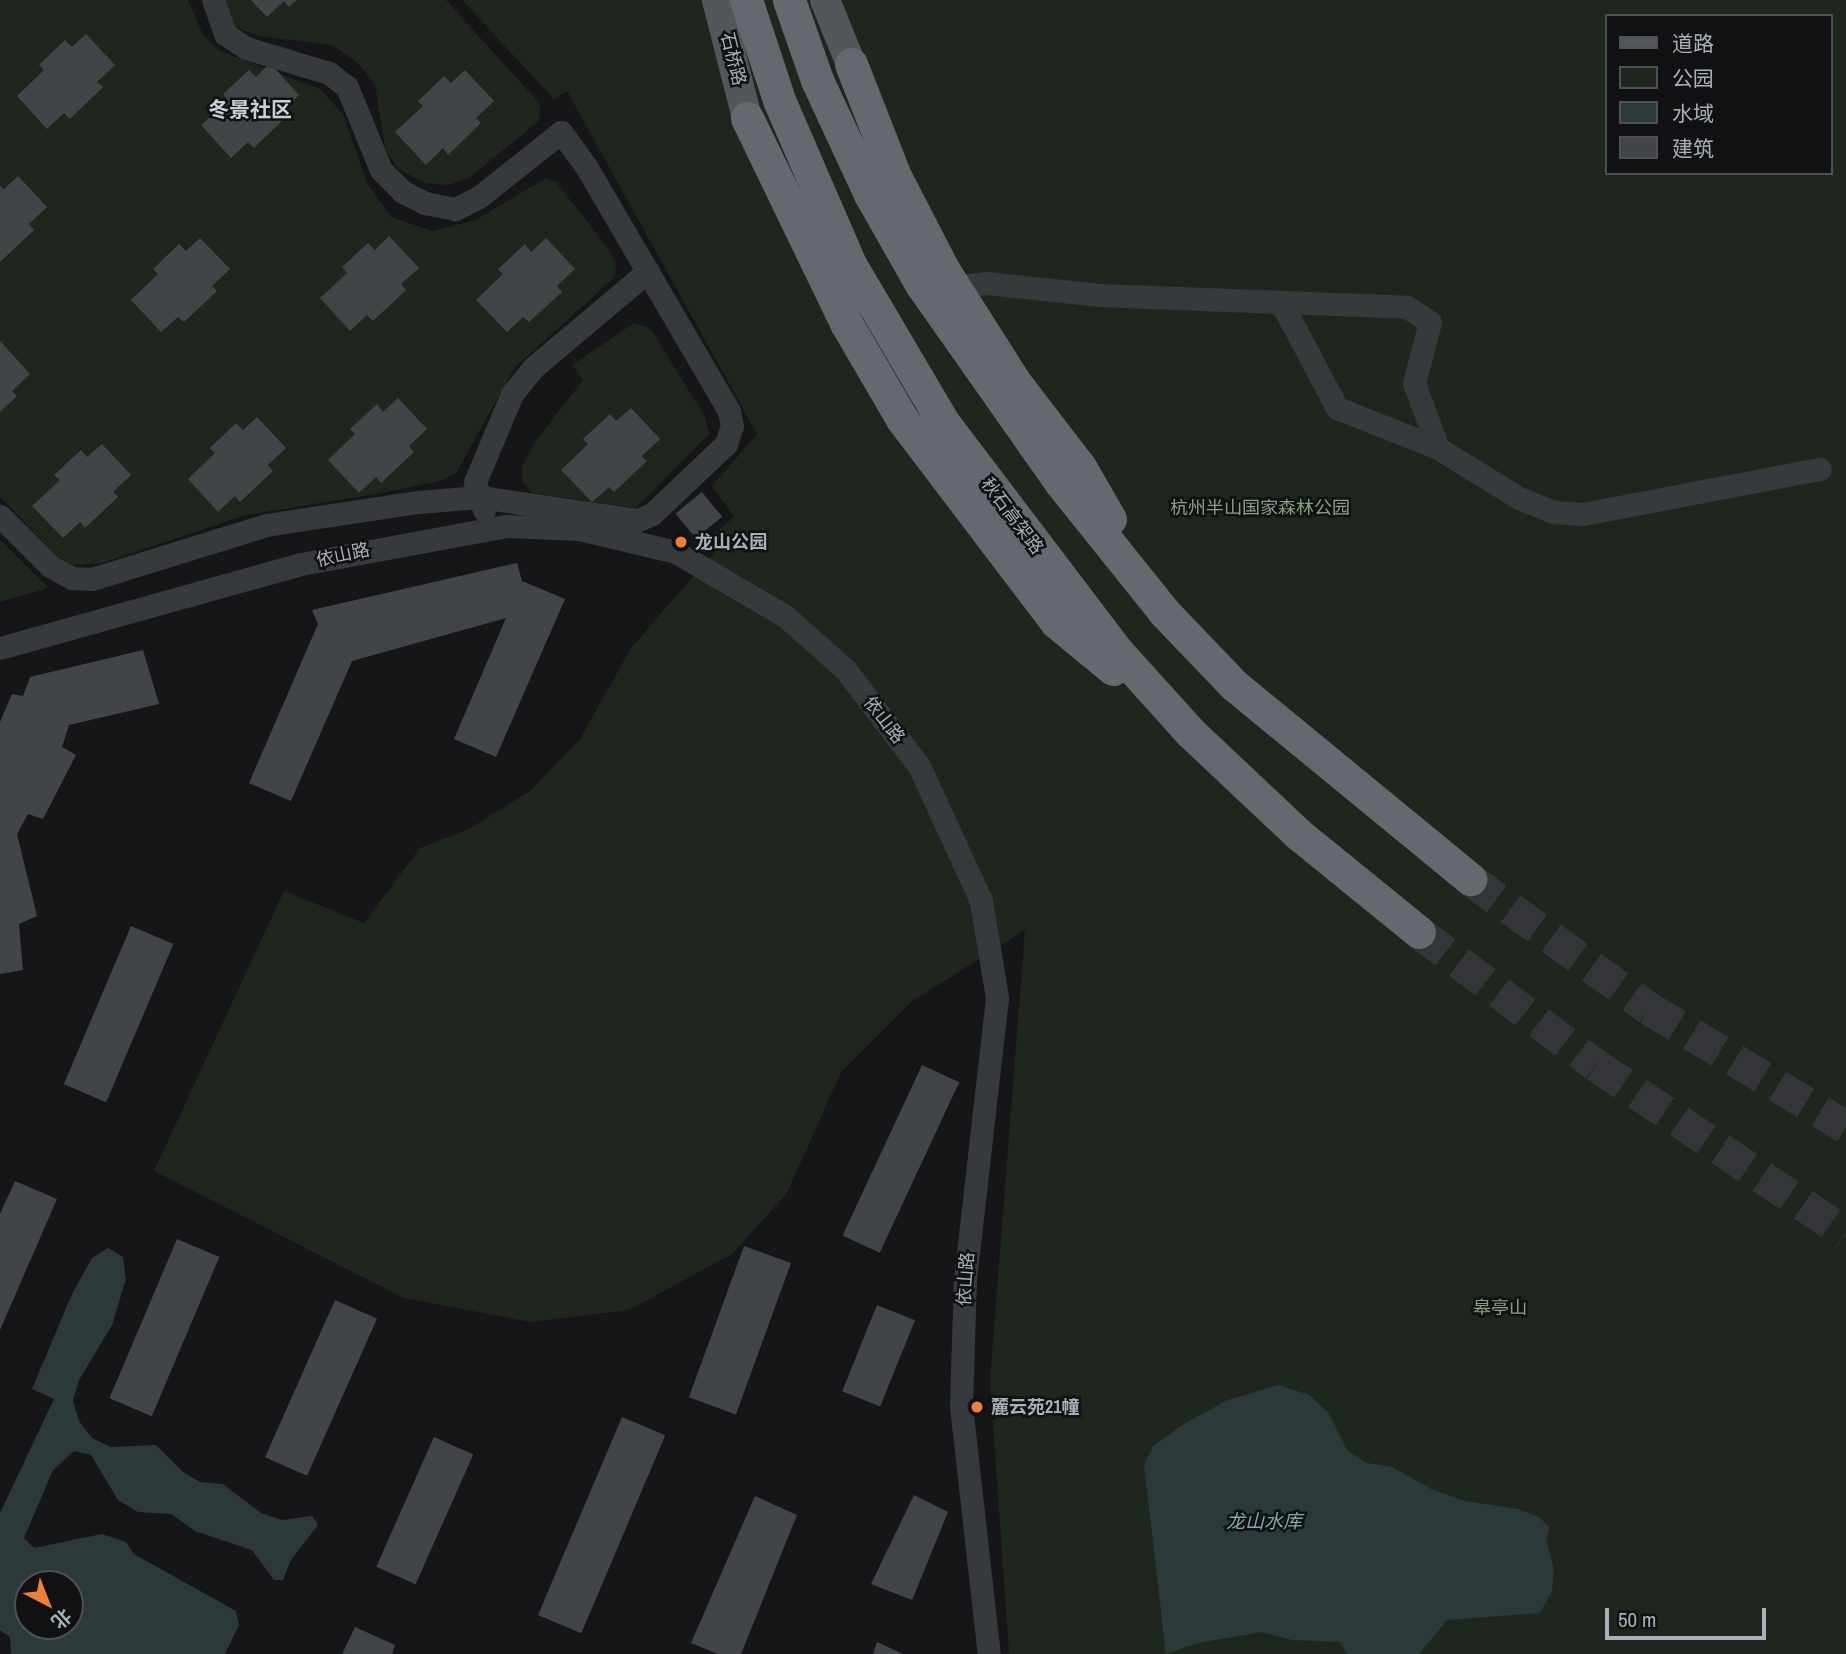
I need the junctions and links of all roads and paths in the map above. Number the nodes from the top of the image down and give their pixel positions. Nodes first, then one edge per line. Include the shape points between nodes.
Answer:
1 (213, 0) edge
2 (717, 0) edge
3 (746, 0) edge
4 (789, 0) edge
5 (825, 0) edge
6 (852, 64) joint
7 (747, 118) joint
8 (648, 271) junction
9 (954, 287) junction
10 (1282, 304) junction
11 (1438, 449) junction
12 (1819, 468) dead end
13 (480, 497) junction
14 (0, 516) edge
15 (496, 527) junction
16 (1164, 612) junction
17 (0, 648) edge
18 (1191, 733) junction
19 (1470, 879) tunnel mouth
20 (1419, 932) tunnel mouth
21 (989, 1654) edge

1 - 8 street via 225,34 235,41 329,73 347,87 381,170 403,191 425,202 455,209 479,197 561,132
2 - 7 main road, 石桥路
3 - 18 highway, 秋石高架路 via 779,100 850,264 936,411 1012,519 1107,639
4 - 16 highway via 822,91 870,194 921,284 1060,482
5 - 6 main road
6 - 9 highway via 895,176
7 - 18 highway via 846,323 902,419 1056,622
8 - 13 street via 534,367 512,394 475,482
8 - 13 street via 729,411 732,426 726,444 652,514 638,520
9 - 10 street via 987,283 1099,295
9 - 16 highway via 1014,381 1080,467
10 - 11 street via 1337,408
10 - 11 street via 1408,307 1430,322 1414,383
11 - 12 street via 1519,498 1554,512 1583,514
13 - 14 street via 266,525 92,579 72,578 50,566
13 - 15 street
15 - 17 street, 依山路 via 301,564
15 - 21 street, 依山路 via 579,529 676,552 785,616 845,669 919,765 975,889 998,998 965,1279 961,1406
16 - 19 highway via 1234,685
18 - 20 highway, 秋石高架路 via 1297,833

